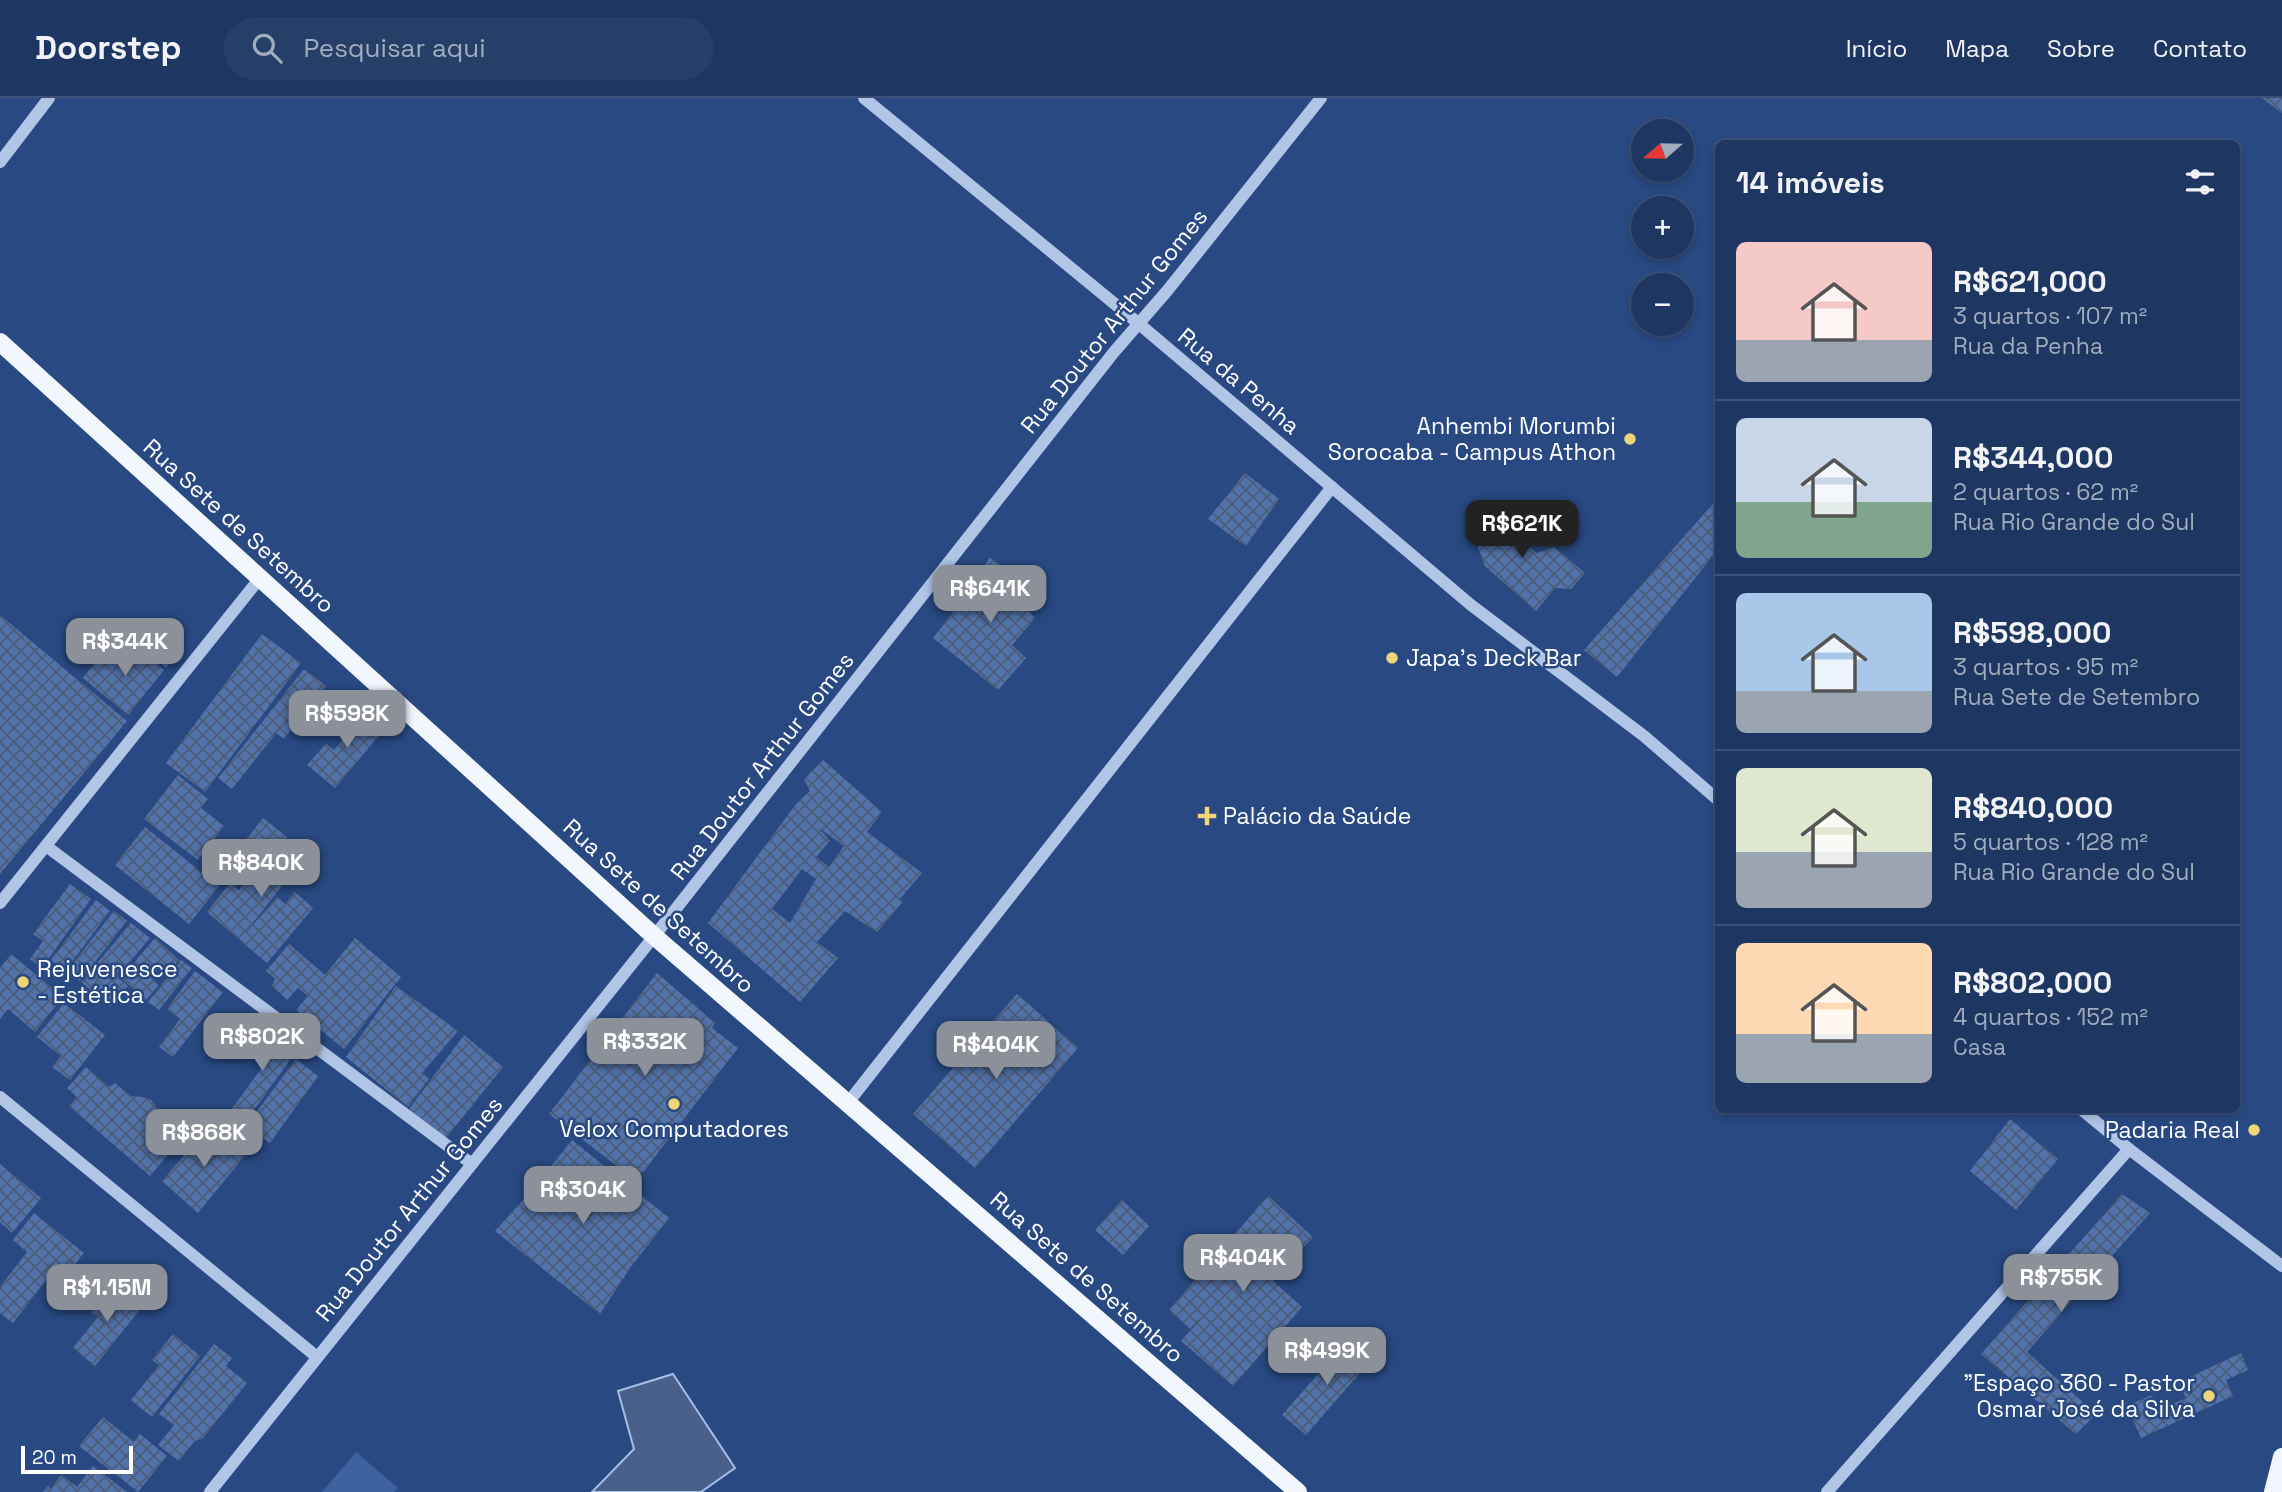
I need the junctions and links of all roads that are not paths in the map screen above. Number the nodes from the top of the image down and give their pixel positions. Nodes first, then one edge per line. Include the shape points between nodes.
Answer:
1 (49, 98) edge
2 (864, 98) edge
3 (1321, 98) edge
4 (0, 162) edge
5 (1139, 323) junction
6 (0, 342) edge
7 (1332, 487) junction
8 (260, 578) junction
9 (1715, 797) edge
10 (46, 846) junction
11 (0, 903) edge
12 (654, 936) junction
13 (0, 1097) edge
14 (847, 1104) junction
15 (2086, 1113) edge
16 (2129, 1149) junction
17 (472, 1164) junction
18 (2282, 1266) edge
19 (317, 1357) junction
20 (2282, 1457) edge
21 (210, 1492) edge
22 (1298, 1492) edge
23 (1827, 1492) edge
24 (2273, 1492) edge

1 - 4 street
2 - 5 street, Rua da Penha
3 - 5 street, Rua Doutor Arthur Gomes
5 - 7 street, Rua da Penha
5 - 12 street, Rua Doutor Arthur Gomes
6 - 8 main road, Rua Sete de Setembro
7 - 9 street, Rua da Penha via 1471,606 1644,736
7 - 14 street
8 - 10 street
8 - 12 main road, Rua Sete de Setembro
10 - 11 street
10 - 17 street
12 - 14 main road, Rua Sete de Setembro
12 - 17 street, Rua Doutor Arthur Gomes
13 - 19 street
14 - 22 main road, Rua Sete de Setembro
15 - 16 street
16 - 18 street
16 - 23 street
17 - 19 street, Rua Doutor Arthur Gomes
19 - 21 street, Rua Doutor Arthur Gomes
20 - 24 main road

